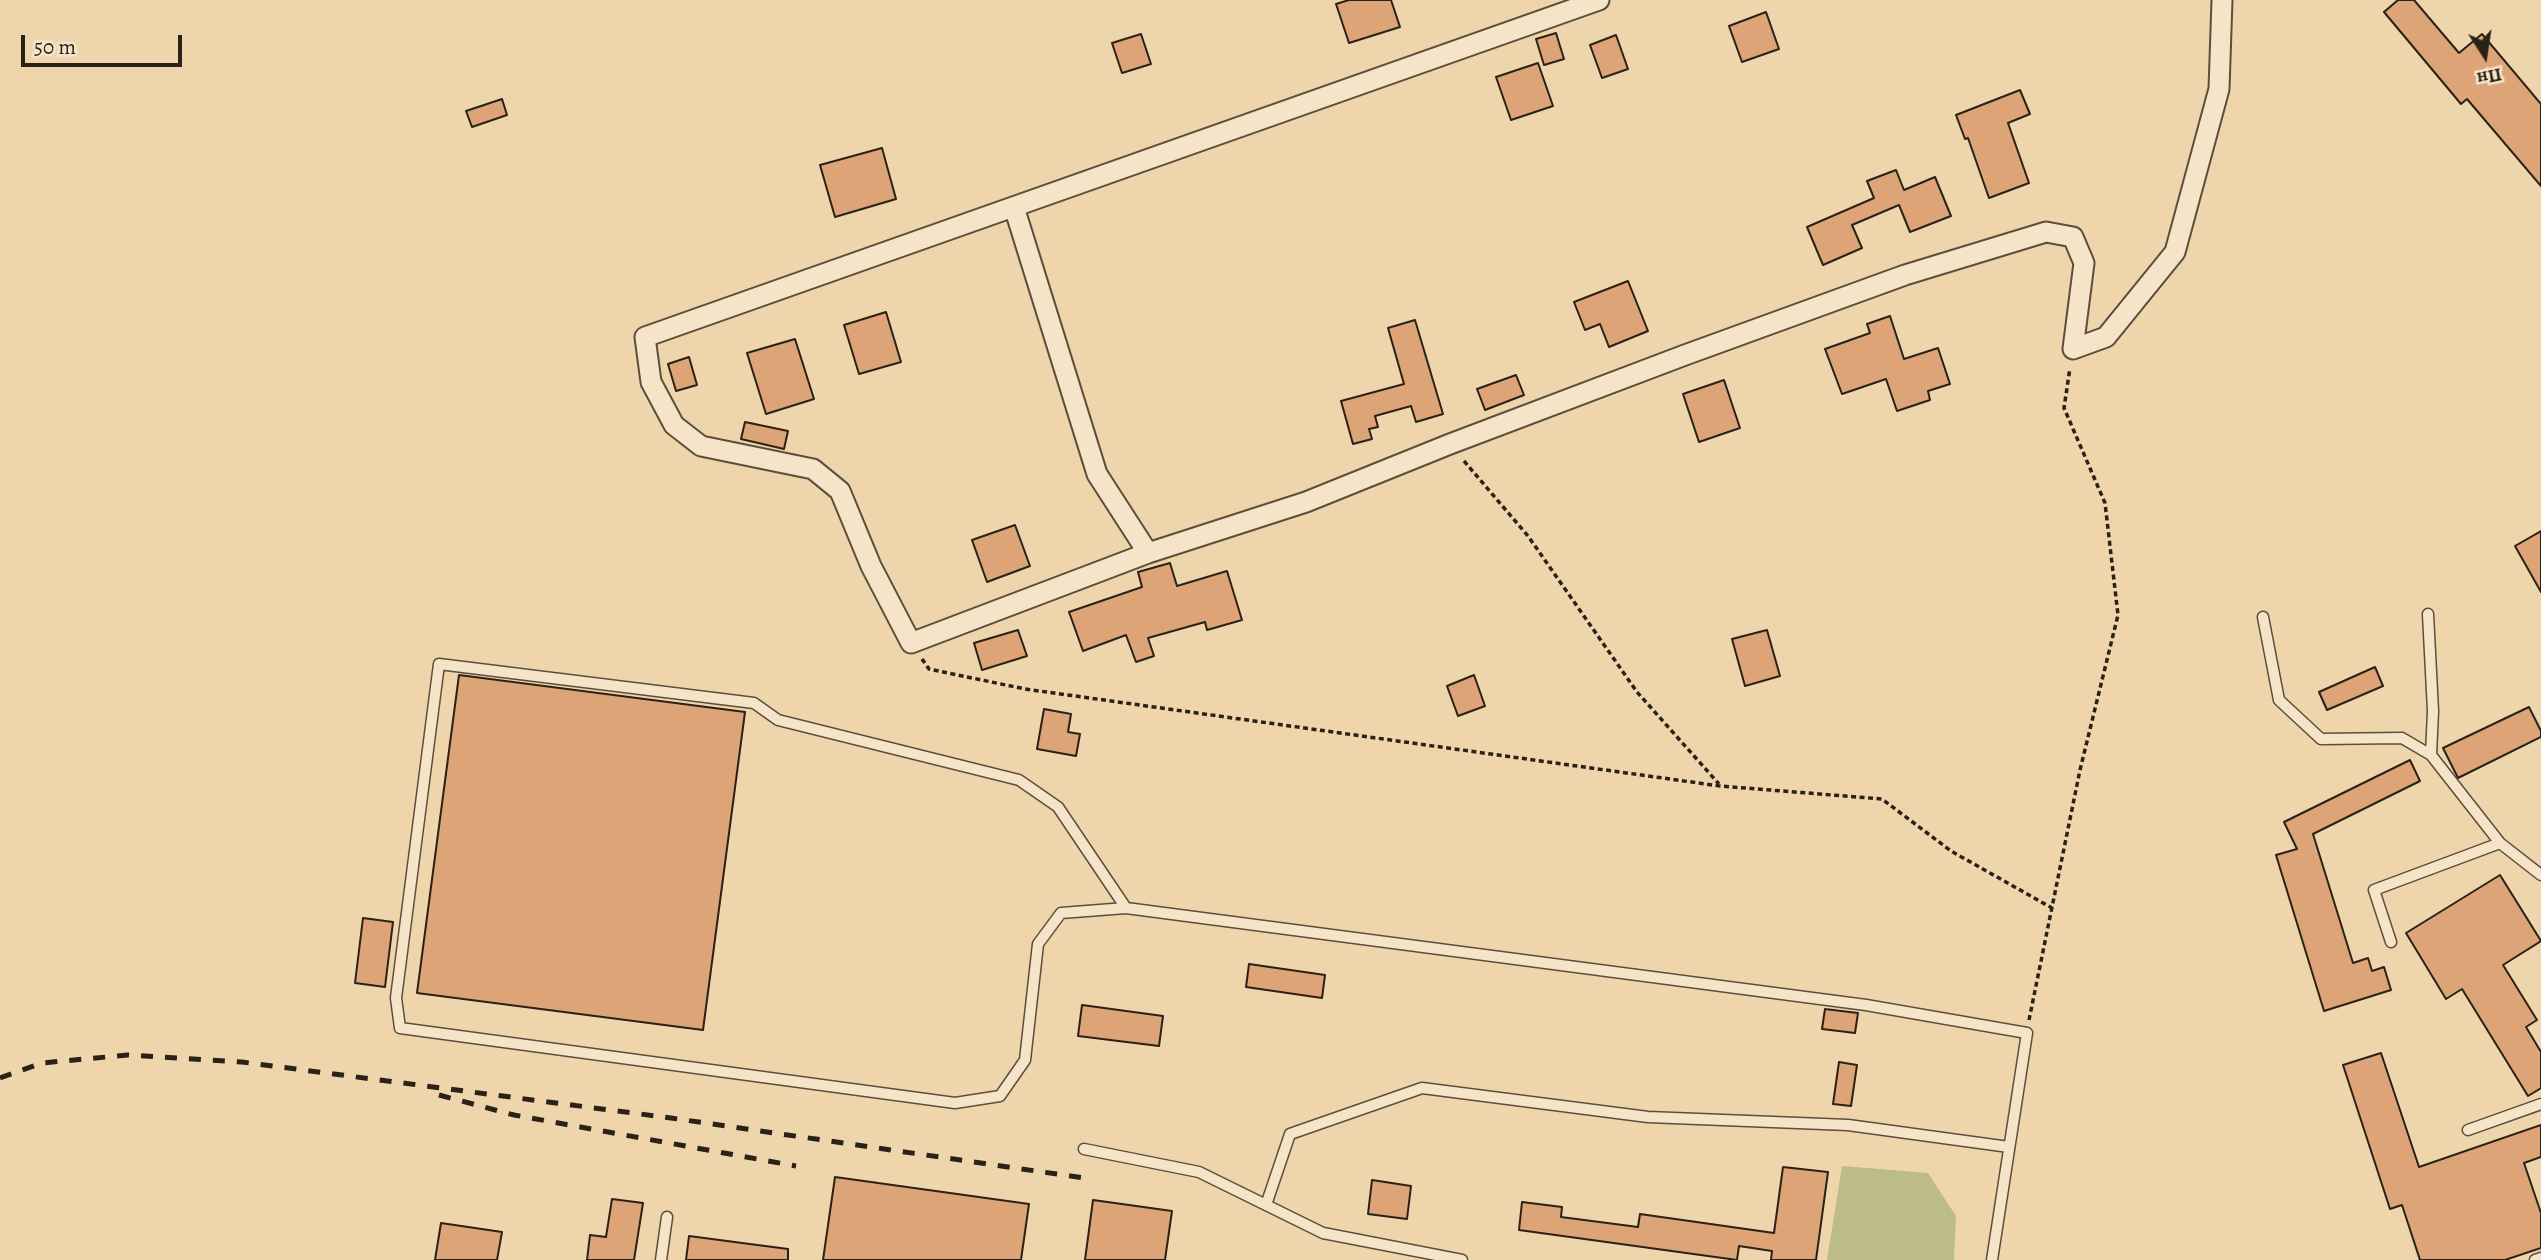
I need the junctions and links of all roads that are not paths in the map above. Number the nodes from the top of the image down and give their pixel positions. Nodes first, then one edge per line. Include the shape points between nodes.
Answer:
1 (1600, 0) edge
2 (2222, 0) edge
3 (1014, 206) junction
4 (1148, 553) junction
5 (2428, 614) dead end
6 (2263, 617) dead end
7 (2431, 755) junction
8 (2500, 843) junction
9 (2541, 875) edge
10 (1126, 908) junction
11 (2390, 942) dead end
12 (2541, 1104) edge
13 (2468, 1130) dead end
14 (2009, 1147) junction
15 (1084, 1149) dead end
16 (1266, 1205) junction
17 (667, 1217) dead end
18 (2541, 1258) edge
19 (661, 1260) edge
20 (1462, 1260) edge
21 (1992, 1260) edge
22 (2535, 1260) edge

1 - 3 street
2 - 4 street via 2219,89 2175,251 2106,337 2073,349 2084,263 2073,237 2046,232 1905,275 1306,502
3 - 4 street via 1097,474
3 - 4 street via 645,337 651,382 674,425 701,446 813,469 840,491 871,566 911,643
5 - 7 lane
6 - 7 lane via 2279,700 2321,739 2402,738
7 - 8 lane
8 - 9 lane
8 - 11 lane via 2374,890
10 - 10 lane via 1058,807 1019,779 778,720 754,703 439,664 396,998 400,1028 955,1104 1000,1096 1025,1060 1038,944 1061,913
10 - 14 lane via 1866,1005 2027,1032
12 - 13 lane
14 - 16 lane via 1849,1125 1648,1117 1422,1088 1290,1134
14 - 21 lane
15 - 16 lane via 1199,1172
16 - 20 lane via 1323,1233
17 - 19 lane
18 - 22 lane

